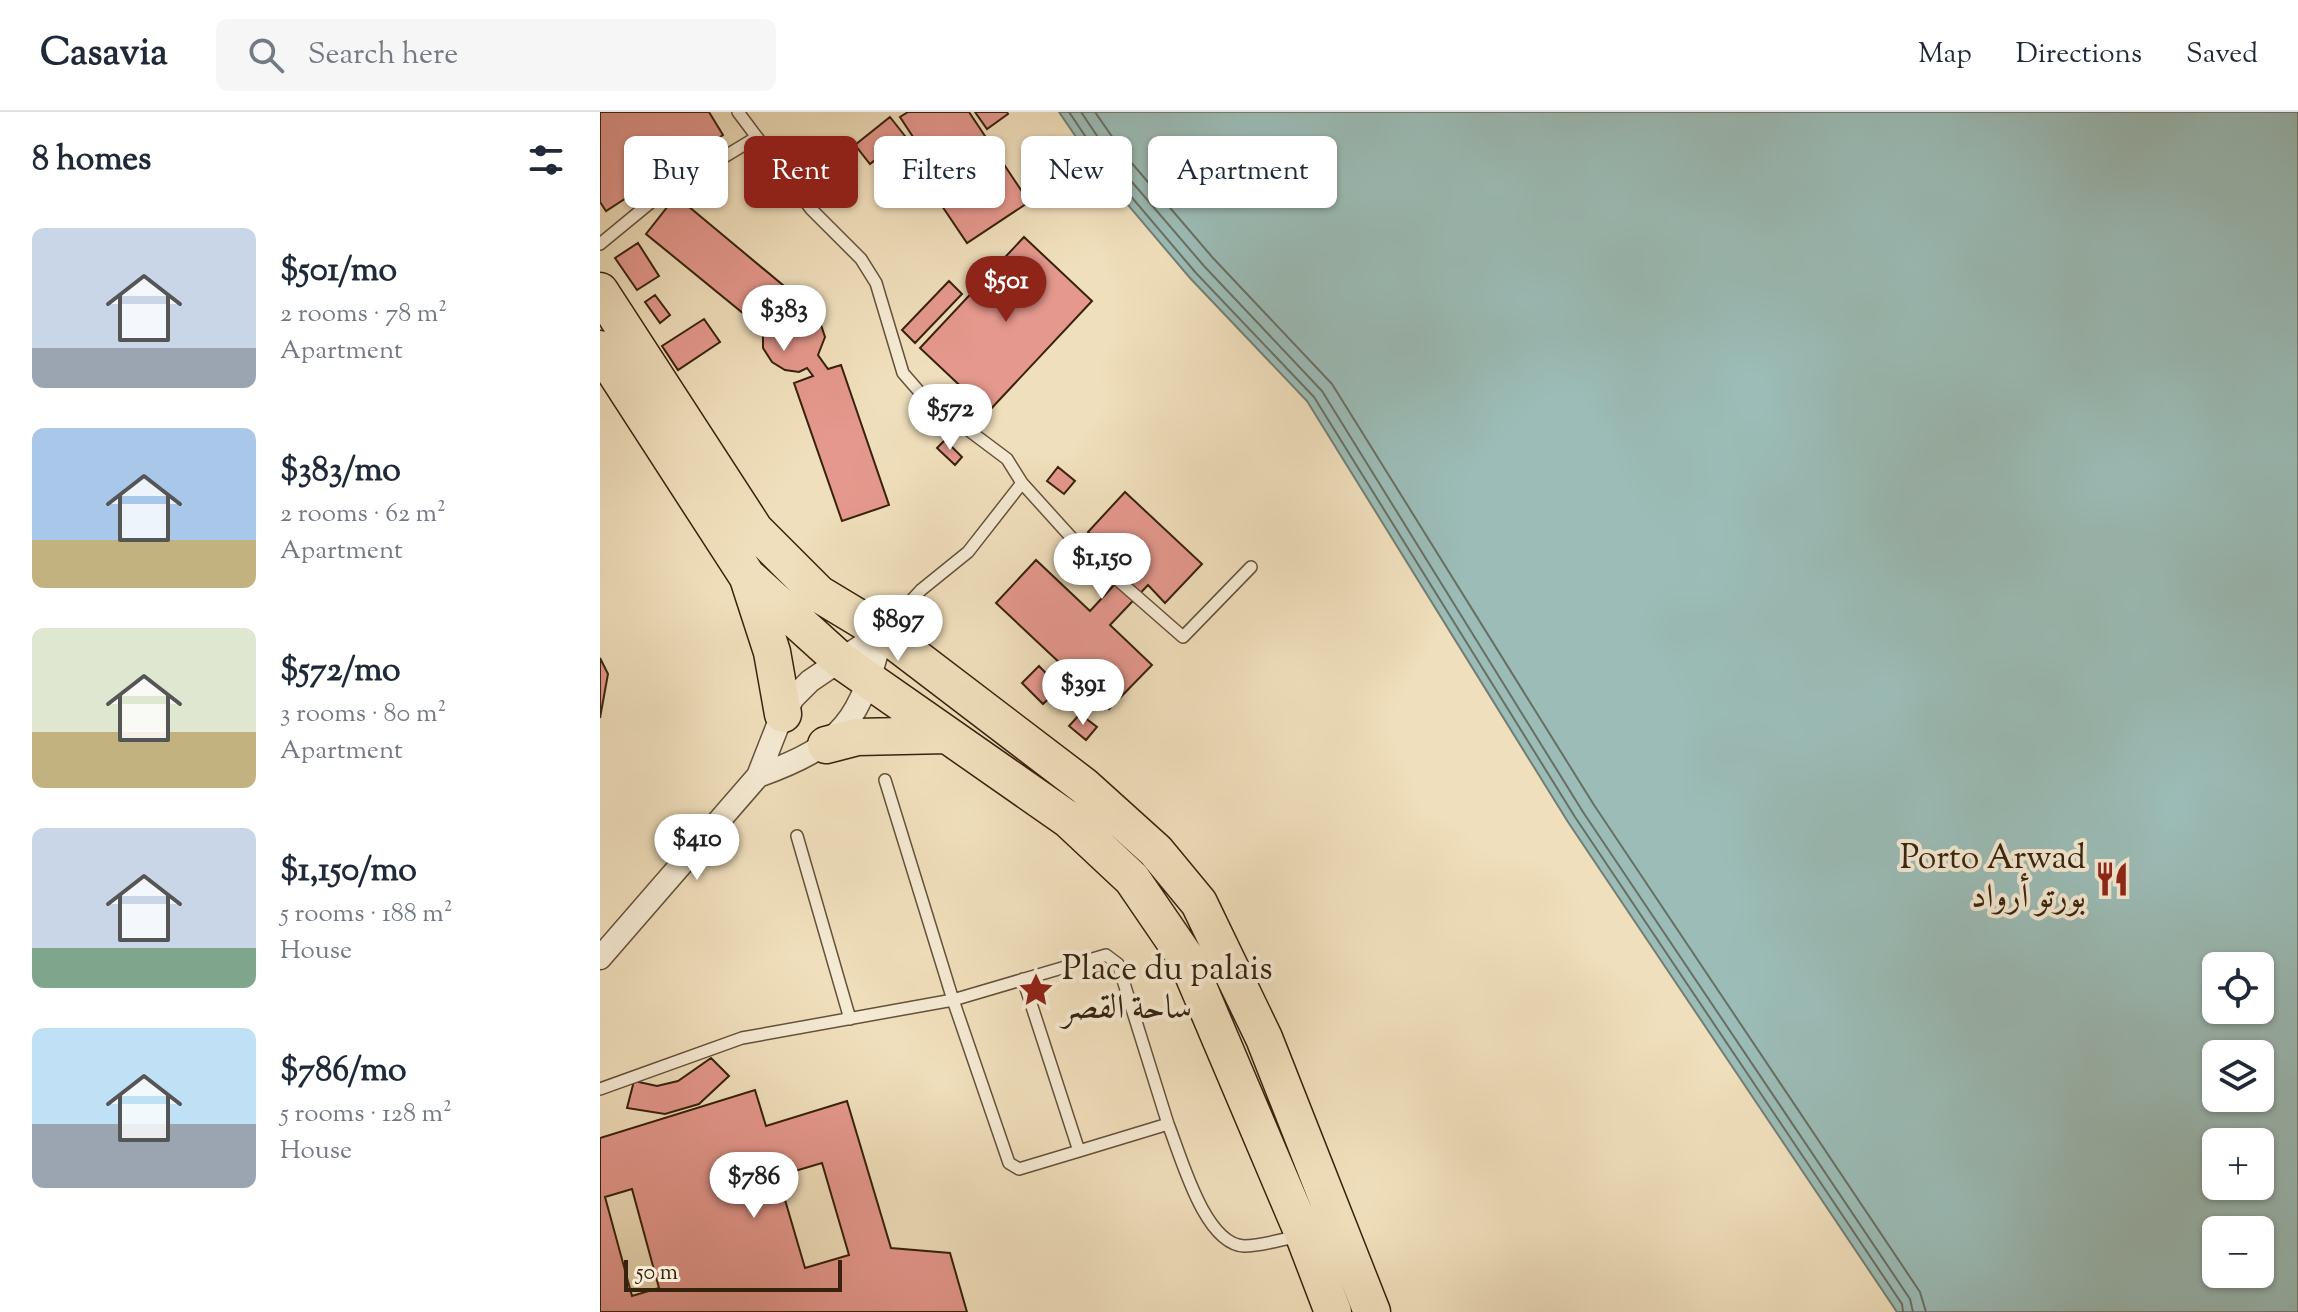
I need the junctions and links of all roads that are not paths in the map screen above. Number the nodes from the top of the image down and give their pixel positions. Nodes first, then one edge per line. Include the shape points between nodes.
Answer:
1 (738, 112) edge
2 (756, 136) edge
3 (744, 145) edge
4 (810, 208) edge
5 (600, 244) edge
6 (600, 291) edge
7 (600, 349) edge
8 (1022, 483) junction
9 (1251, 567) dead end
10 (747, 576) junction
11 (882, 632) junction
12 (840, 660) junction
13 (869, 683) junction
14 (783, 714) junction
15 (947, 735) junction
16 (826, 745) junction
17 (758, 776) junction
18 (885, 780) dead end
19 (797, 836) dead end
20 (1199, 903) junction
21 (1167, 926) junction
22 (600, 958) edge
23 (1023, 979) junction
24 (953, 1000) junction
25 (850, 1019) junction
26 (600, 1089) edge
27 (1168, 1124) junction
28 (1079, 1151) junction
29 (1322, 1229) junction
30 (1333, 1312) edge
31 (1372, 1312) edge

1 - 2 lane
3 - 5 lane via 656,198
4 - 8 lane via 861,259 876,283 903,373 923,396 1007,459
6 - 11 main road via 755,530 819,594
7 - 10 main road
8 - 9 lane via 1079,546 1183,637
8 - 11 lane via 968,552 921,590
10 - 12 main road
10 - 14 main road via 772,652
11 - 12 street
11 - 13 street
11 - 20 main road via 1084,786 1156,851
12 - 13 main road
12 - 14 street via 810,681
13 - 15 main road
13 - 16 street via 861,703
14 - 17 street
15 - 16 main road via 857,737
15 - 21 main road via 1069,820 1132,879
16 - 17 street
17 - 22 street
18 - 24 lane
19 - 25 lane
20 - 21 main road
20 - 29 main road via 1264,1038
21 - 29 main road
23 - 24 lane
23 - 27 lane via 1106,955 1114,958
23 - 28 lane
24 - 25 lane
24 - 28 lane via 1009,1163 1019,1169
25 - 26 lane via 742,1038
27 - 28 lane
27 - 29 lane via 1209,1224 1224,1240 1243,1246
29 - 30 main road
29 - 31 main road

